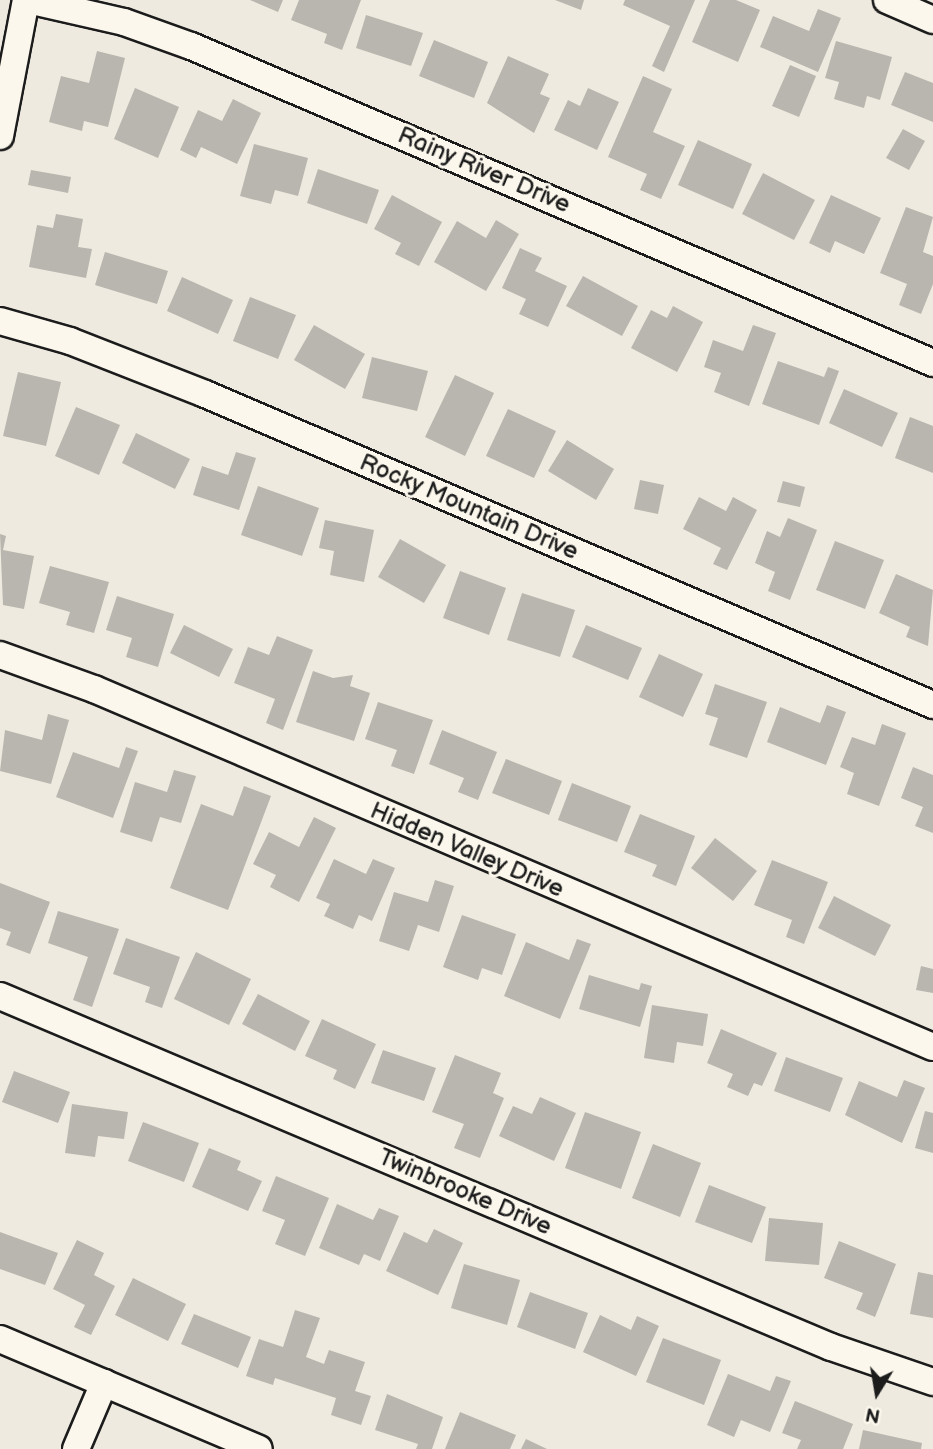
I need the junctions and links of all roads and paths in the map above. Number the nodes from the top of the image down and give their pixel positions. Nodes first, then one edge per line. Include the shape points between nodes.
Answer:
1 (27, 0) edge
2 (887, 0) edge
3 (933, 20) edge
4 (0, 136) edge
5 (0, 321) edge
6 (933, 363) edge
7 (0, 655) edge
8 (933, 705) edge
9 (0, 996) edge
10 (933, 1047) edge
11 (0, 1339) edge
12 (933, 1382) edge
13 (104, 1383) junction
14 (76, 1449) edge
15 (259, 1449) edge

1 - 4 street
1 - 6 street, Rainy River Drive via 124,22 202,51
2 - 3 street
5 - 8 street, Rocky Mountain Drive via 70,341 205,394
7 - 10 street, Hidden Valley Drive via 94,689
9 - 12 street, Twinbrooke Drive via 831,1348
11 - 13 street
13 - 14 street
13 - 15 street

